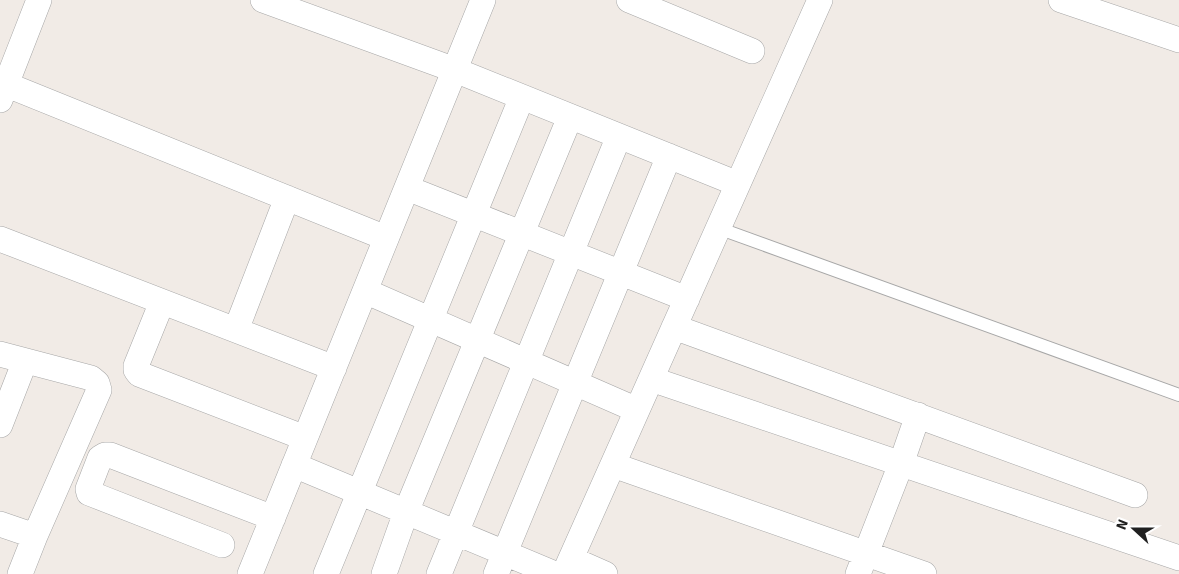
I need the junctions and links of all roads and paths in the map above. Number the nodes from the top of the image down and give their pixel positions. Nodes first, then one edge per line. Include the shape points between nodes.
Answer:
1 (39, 0) edge
2 (263, 0) edge
3 (483, 0) edge
4 (629, 0) edge
5 (820, 0) edge
6 (1061, 0) edge
7 (1179, 40) edge
8 (752, 51) dead end
9 (455, 70) junction
10 (2, 89) edge
11 (522, 97) junction
12 (570, 117) junction
13 (619, 136) junction
14 (669, 156) junction
15 (738, 184) junction
16 (407, 188) junction
17 (287, 198) junction
18 (474, 214) junction
19 (718, 228) junction
20 (522, 234) junction
21 (386, 238) junction
22 (0, 239) edge
23 (571, 253) junction
24 (621, 273) junction
25 (365, 292) junction
26 (687, 299) junction
27 (162, 302) junction
28 (430, 320) junction
29 (674, 326) junction
30 (236, 330) junction
31 (477, 341) junction
32 (0, 354) edge
33 (25, 361) junction
34 (526, 362) junction
35 (334, 368) junction
36 (651, 379) junction
37 (575, 383) junction
38 (1179, 395) edge
39 (637, 410) junction
40 (918, 415) junction
41 (0, 425) edge
42 (305, 438) junction
43 (901, 464) junction
44 (612, 465) junction
45 (294, 466) junction
46 (360, 493) junction
47 (1135, 494) dead end
48 (406, 512) junction
49 (273, 518) junction
50 (0, 524) edge
51 (456, 533) junction
52 (35, 536) junction
53 (222, 545) dead end
54 (1179, 558) edge
55 (500, 564) edge
56 (862, 564) edge
57 (563, 569) edge
58 (20, 574) edge
59 (250, 574) edge
60 (326, 574) edge
61 (384, 574) edge
62 (439, 574) edge
63 (605, 574) edge
64 (924, 574) edge

1 - 10 street
2 - 9 street
3 - 9 street
4 - 8 street
5 - 15 street
6 - 7 street
9 - 11 street
9 - 16 street
10 - 17 street
11 - 12 street
11 - 18 street
12 - 13 street
12 - 20 street
13 - 14 street
13 - 23 street
14 - 15 street
14 - 24 street
15 - 19 street
16 - 18 street
16 - 21 street
17 - 21 street
17 - 30 street
18 - 20 street
18 - 28 street
19 - 26 street
19 - 38 lane
20 - 23 street
20 - 31 street
21 - 25 street
22 - 27 street
23 - 24 street
23 - 34 street
24 - 26 street
24 - 37 street
25 - 28 street
25 - 35 street
26 - 29 street
27 - 30 street
27 - 42 street via 136,366 139,374
28 - 31 street
28 - 46 street
29 - 36 street
29 - 40 street
30 - 35 street
31 - 34 street
31 - 48 street
32 - 33 street
33 - 41 street
33 - 52 street via 91,378 99,390
34 - 37 street
34 - 51 street
35 - 42 street
36 - 39 street
36 - 43 street
37 - 39 street
37 - 55 street
39 - 44 street
40 - 43 street
40 - 47 street
42 - 45 street
43 - 54 street
43 - 56 street
44 - 56 street
44 - 57 street
45 - 46 street
45 - 49 street
46 - 48 street
46 - 60 street
48 - 51 street
48 - 61 street
49 - 53 street via 110,454 100,458 89,493
49 - 59 street
50 - 52 street
51 - 55 street
51 - 62 street
52 - 58 street
55 - 57 street
56 - 64 street
57 - 63 street

